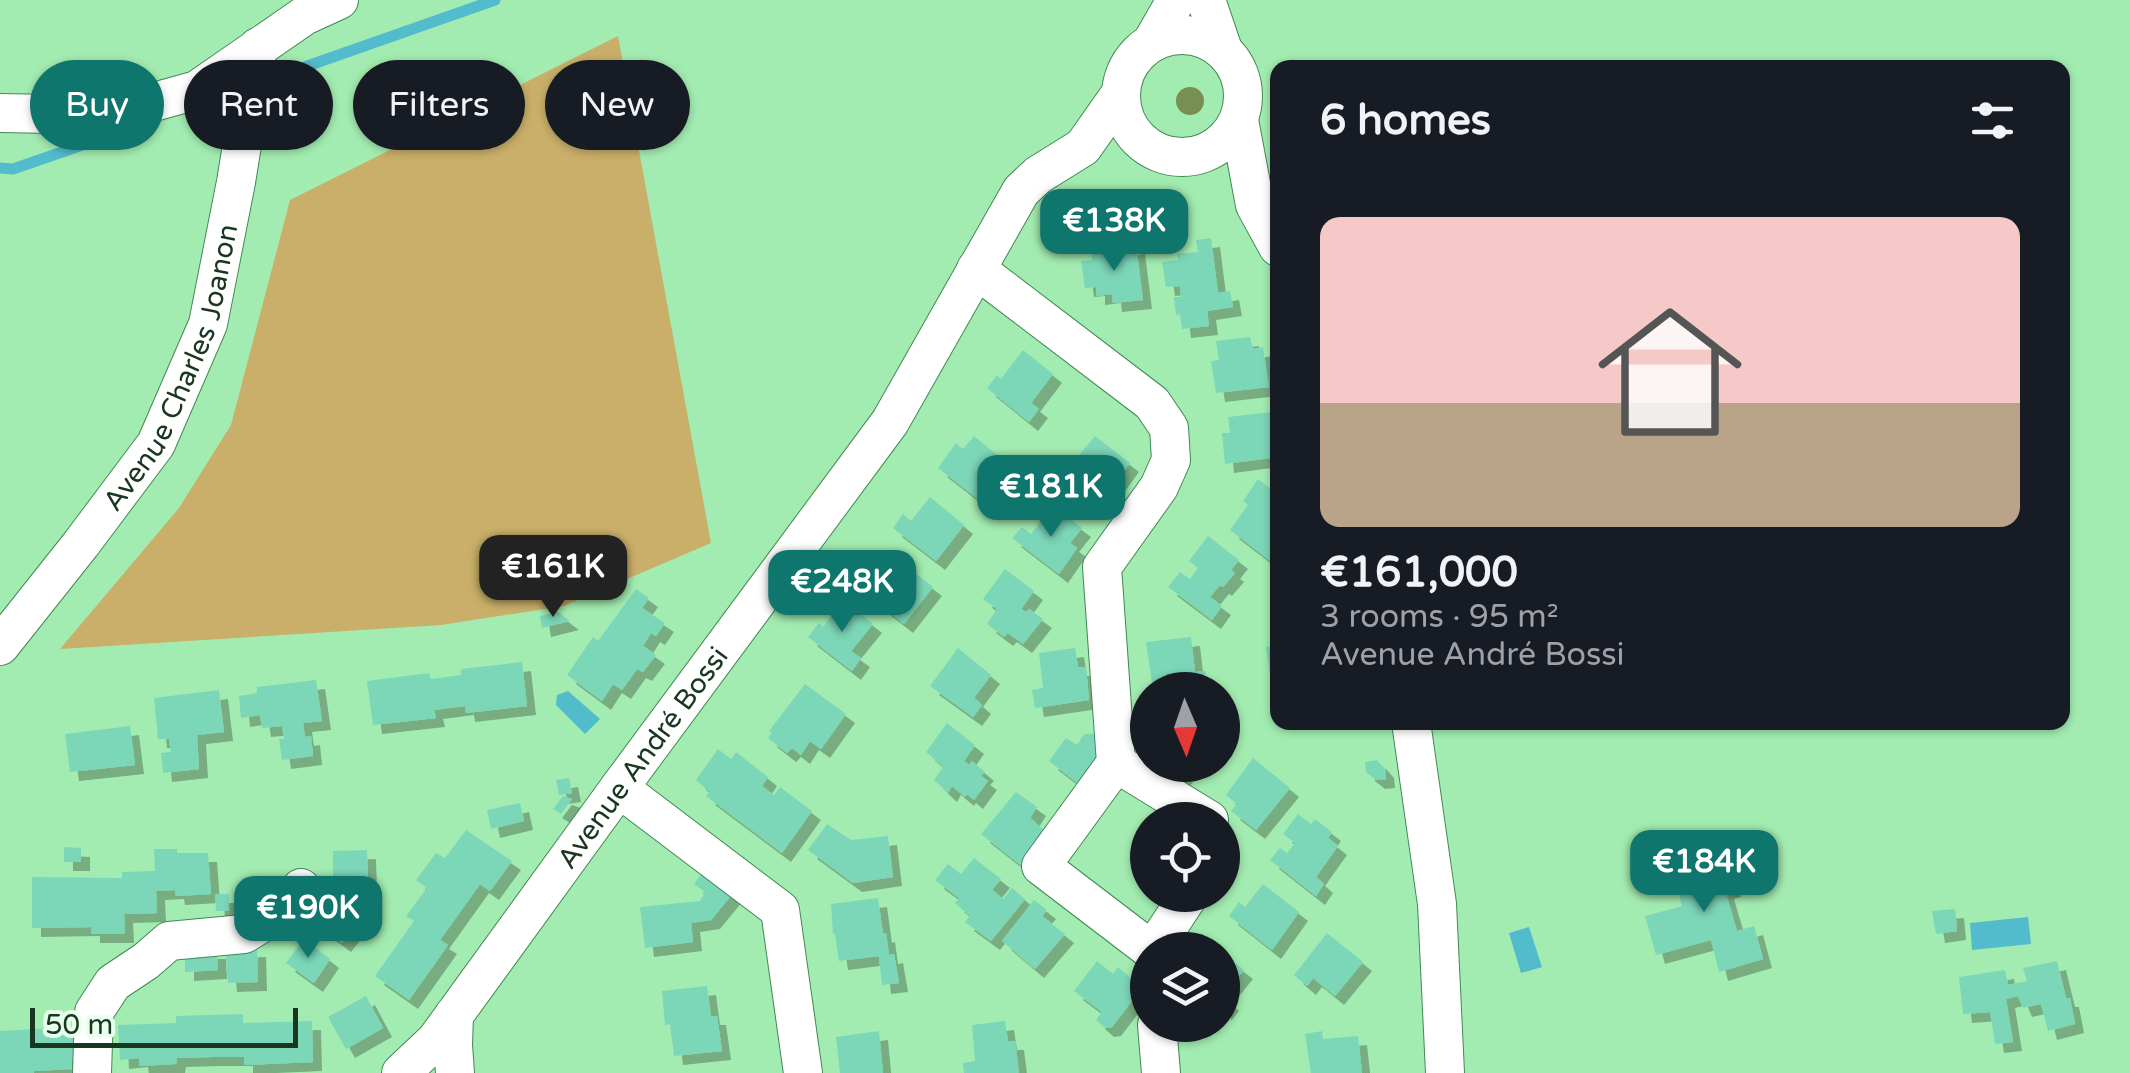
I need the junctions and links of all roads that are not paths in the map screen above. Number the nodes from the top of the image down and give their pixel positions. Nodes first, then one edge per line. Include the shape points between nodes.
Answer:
1 (339, 0) edge
2 (1176, 0) edge
3 (1206, 0) edge
4 (1152, 42) junction
5 (258, 48) junction
6 (1223, 50) junction
7 (1120, 93) junction
8 (0, 114) edge
9 (1239, 120) junction
10 (1142, 142) junction
11 (1084, 147) junction
12 (1191, 157) junction
13 (1255, 204) junction
14 (1270, 232) edge
15 (976, 268) junction
16 (0, 646) edge
17 (1412, 730) edge
18 (1116, 763) junction
19 (619, 788) junction
20 (1179, 802) edge
21 (301, 888) dead end
22 (1130, 933) edge
23 (454, 1015) junction
24 (1159, 1042) edge
25 (92, 1073) edge
26 (401, 1073) edge
27 (455, 1073) edge
28 (803, 1073) edge
29 (1161, 1073) edge
30 (1445, 1073) edge

1 - 5 street
2 - 4 street
3 - 6 street
4 - 6 street via 1201,37
4 - 7 street via 1125,73
5 - 8 street via 197,90 107,115
5 - 16 street, Avenue Charles Joanon via 208,324 164,427
6 - 9 street via 1238,70 1244,95
7 - 10 street via 1126,120
7 - 11 street, Avenue André Bossi
9 - 12 street via 1220,144
9 - 13 street
10 - 11 street, Avenue André Bossi
10 - 12 street via 1165,155
11 - 15 street, Avenue André Bossi via 1021,191
12 - 13 street
13 - 14 street
15 - 18 street via 1152,403 1169,428 1171,460 1159,487 1102,567
15 - 19 street, Avenue André Bossi via 890,422
17 - 30 street via 1437,904
18 - 20 street
18 - 22 street via 1042,866
19 - 23 street, Avenue André Bossi
19 - 28 street via 780,910
21 - 25 street via 294,903 244,934 169,941 113,983 94,1012
23 - 26 street, Avenue André Bossi
23 - 27 street
24 - 29 street

